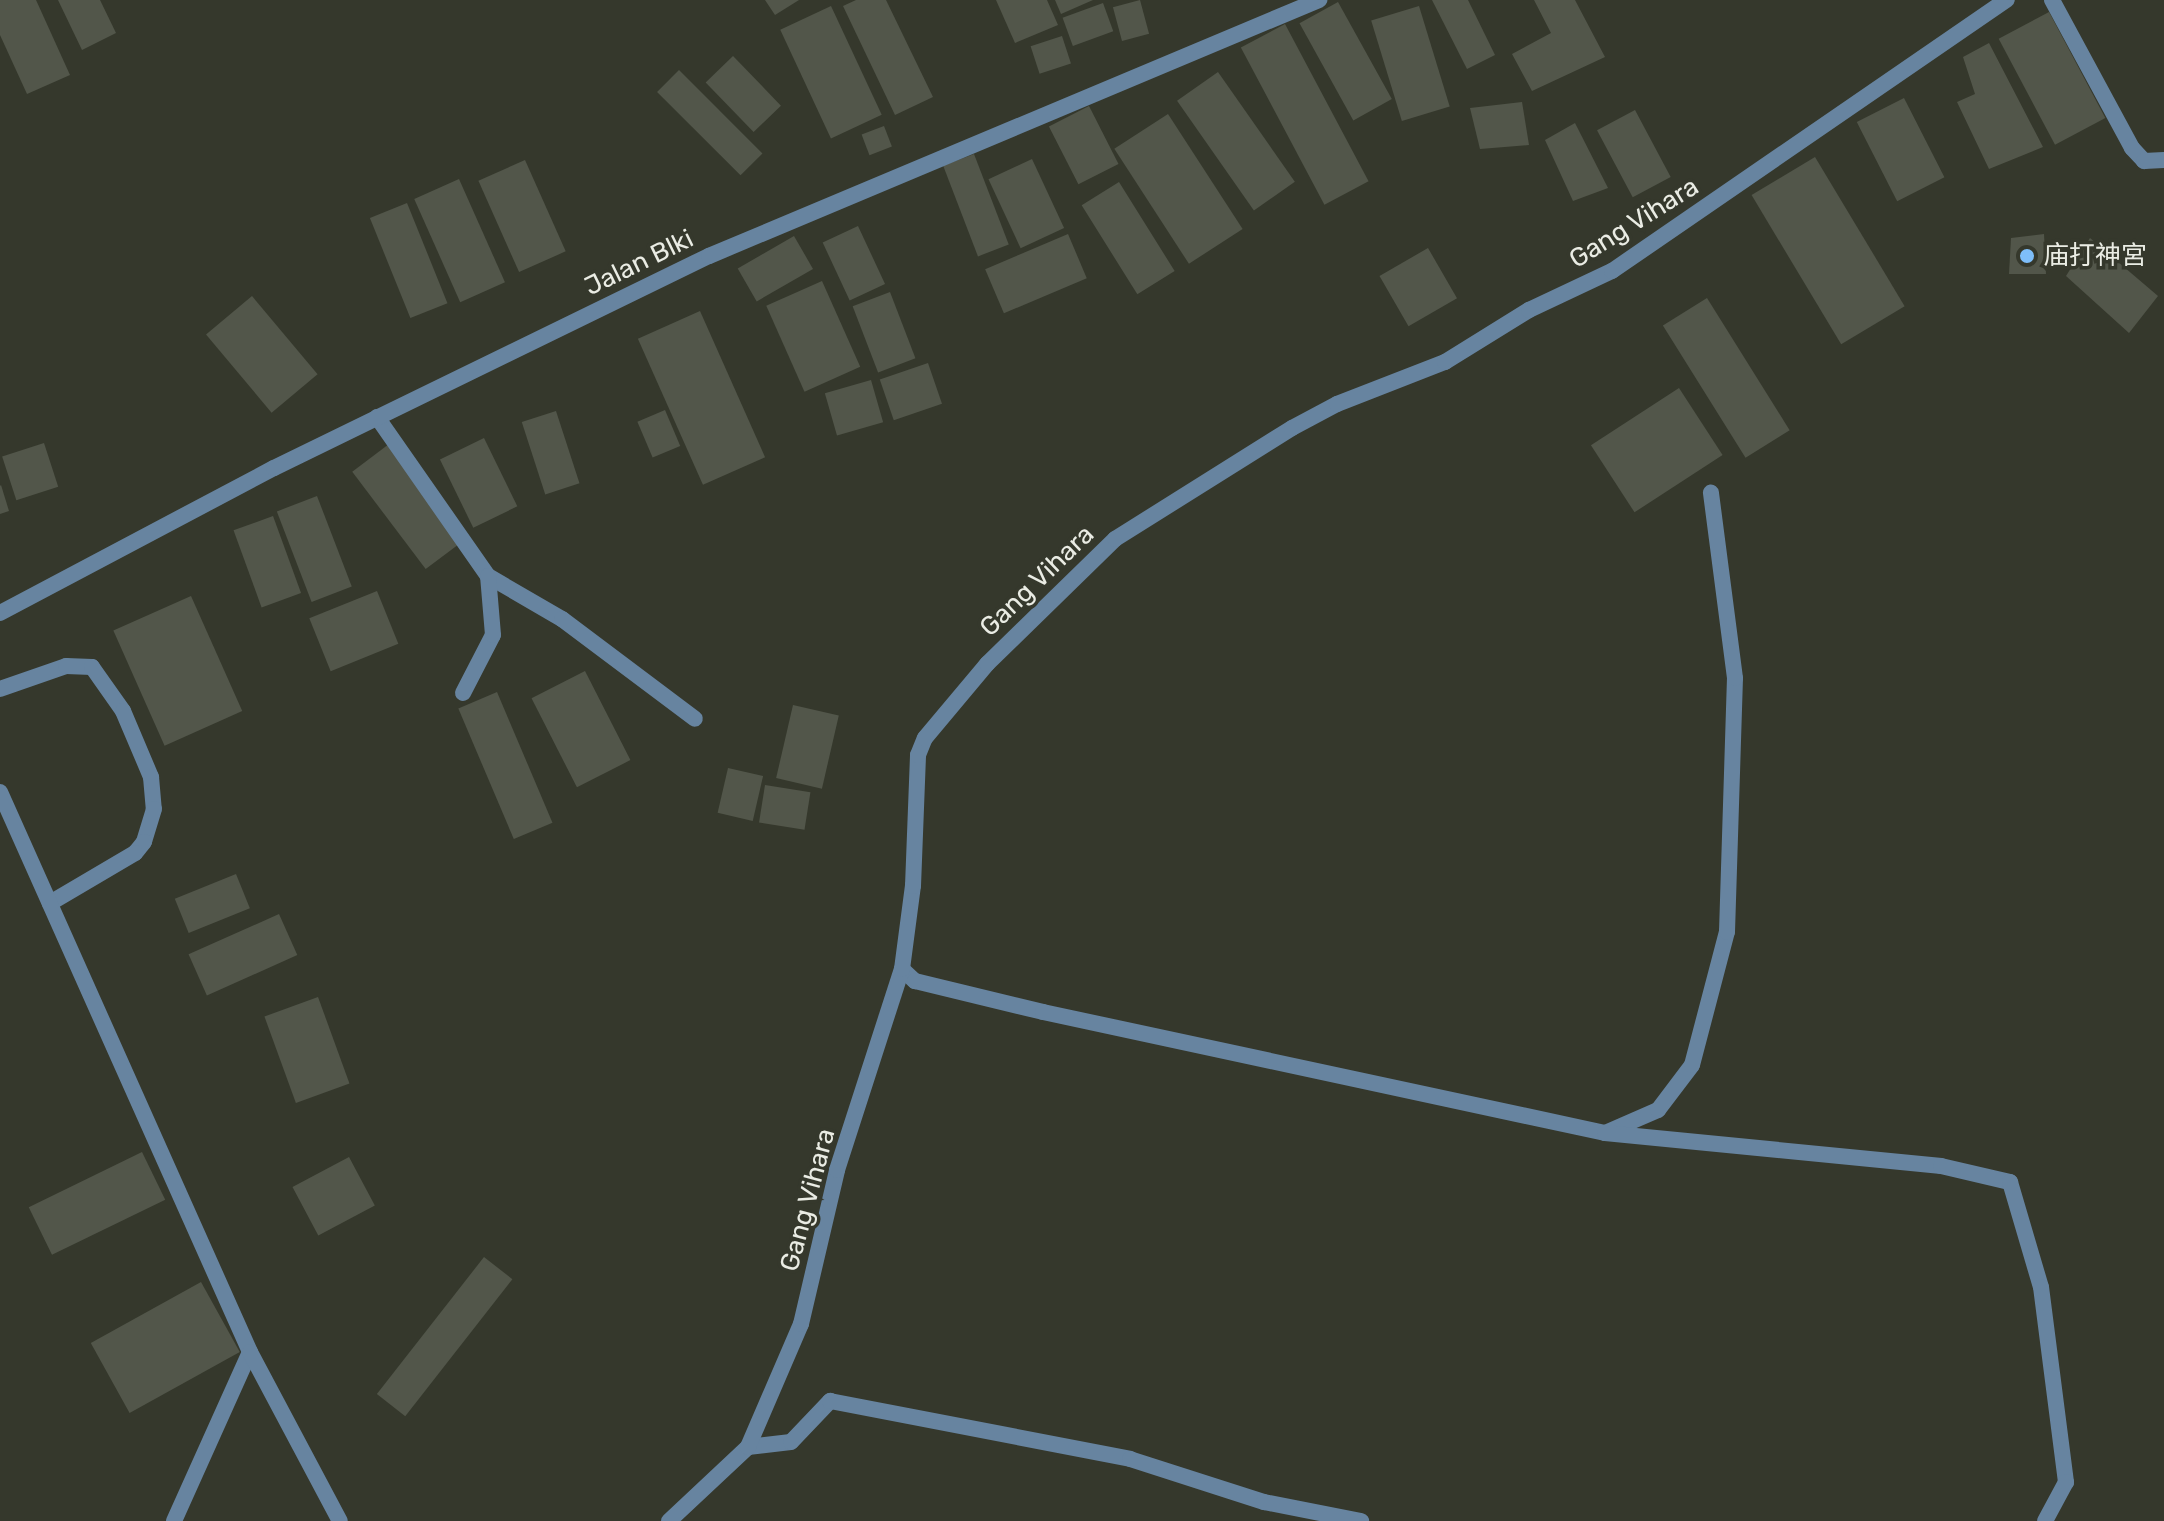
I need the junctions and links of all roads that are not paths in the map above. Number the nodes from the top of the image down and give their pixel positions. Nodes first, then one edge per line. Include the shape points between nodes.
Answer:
1 (1319, 0) edge
2 (2007, 0) edge
3 (2052, 0) edge
4 (2164, 160) edge
5 (377, 417) junction
6 (1711, 493) dead end
7 (488, 576) junction
8 (0, 613) edge
9 (0, 689) edge
10 (463, 693) dead end
11 (695, 719) dead end
12 (0, 792) edge
13 (50, 903) junction
14 (902, 969) junction
15 (1605, 1133) junction
16 (250, 1352) junction
17 (748, 1447) junction
18 (174, 1521) edge
19 (340, 1521) edge
20 (669, 1521) edge
21 (1361, 1521) edge
22 (2045, 1521) edge

1 - 5 street, Jalan Blki via 709,256
2 - 14 street, Gang Vihara via 1612,271 1529,310 1445,362 1337,404 1292,428 1086,562 987,664 925,738 914,778 913,886
3 - 4 street via 2132,148 2144,161
5 - 7 street
5 - 8 street, Jalan Blki
6 - 15 street via 1735,667 1734,837 1727,932 1692,1065 1658,1110
7 - 10 street via 493,635
7 - 11 street via 562,619
9 - 13 street via 66,666 92,667 123,711 151,777 154,809 144,842 135,853
12 - 13 street
13 - 16 street
14 - 15 street via 915,981 1043,1012
14 - 17 street, Gang Vihara via 837,1170 801,1324
15 - 22 street via 1941,1166 2010,1182 2041,1287 2066,1482
16 - 18 street
16 - 19 street
17 - 20 street, Gang Vihara
17 - 21 street via 791,1442 830,1401 1130,1459 1264,1502

